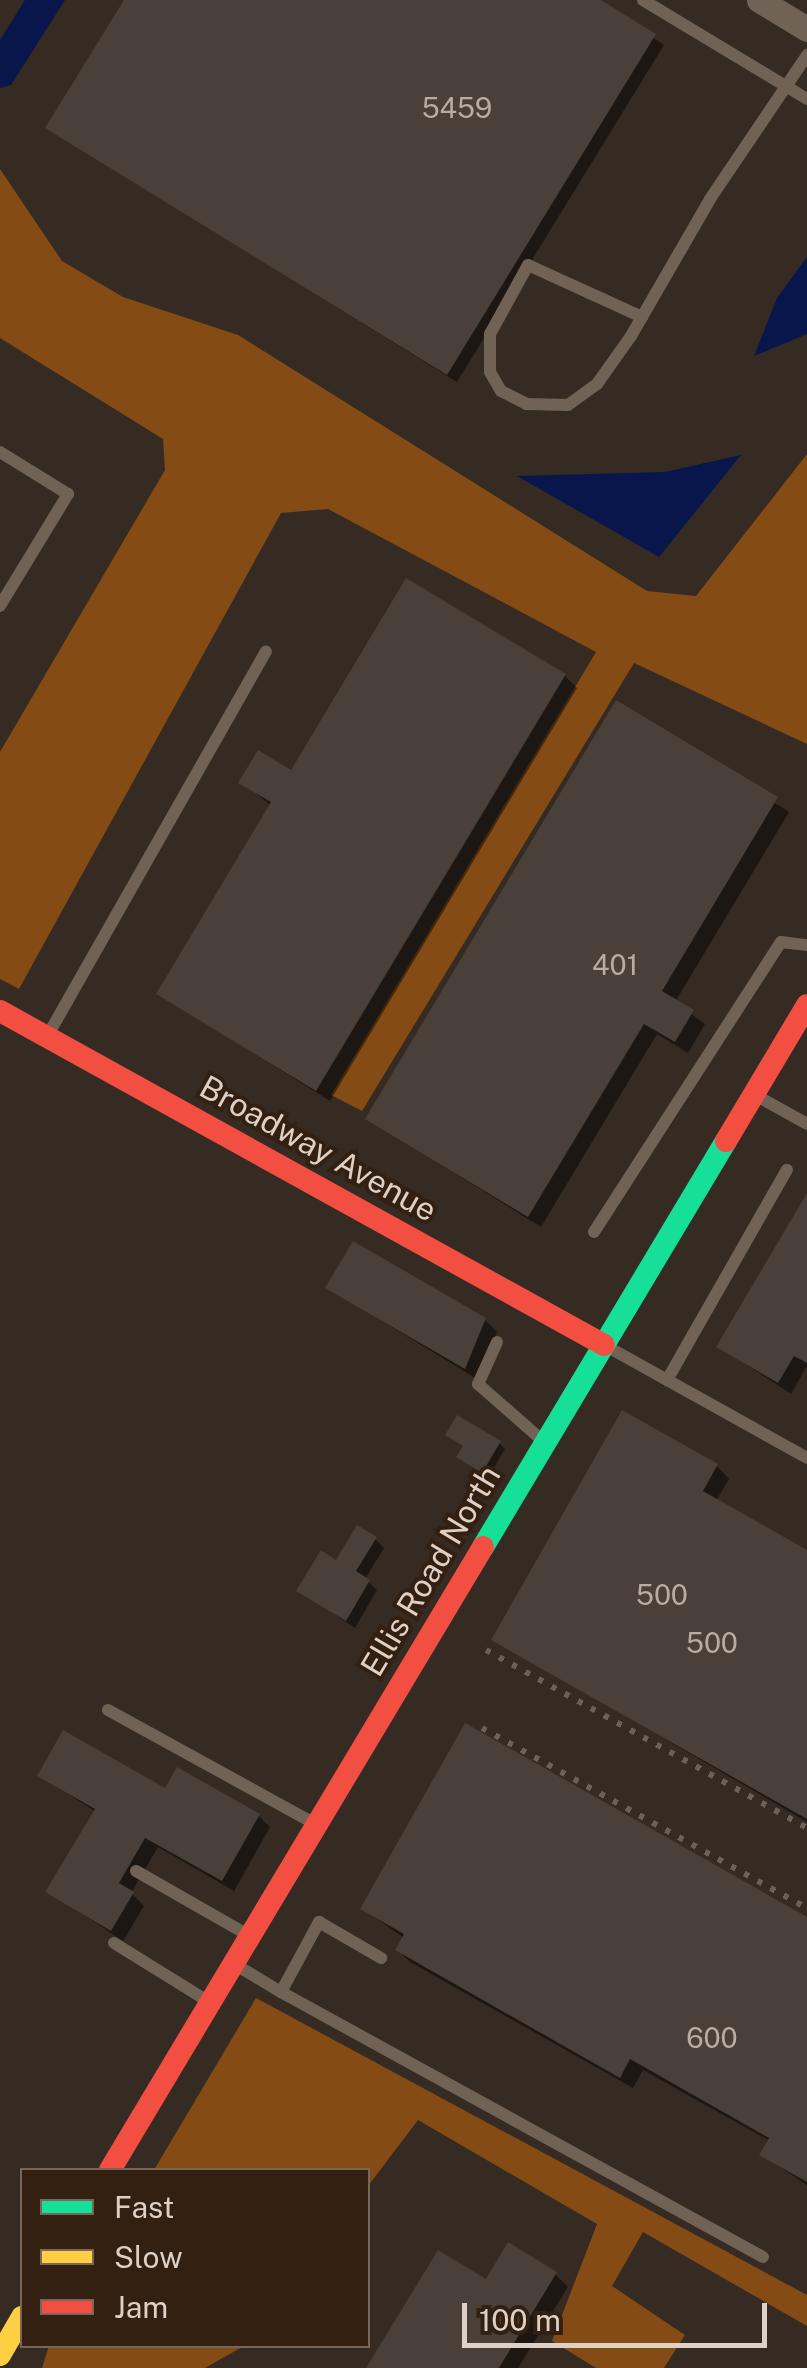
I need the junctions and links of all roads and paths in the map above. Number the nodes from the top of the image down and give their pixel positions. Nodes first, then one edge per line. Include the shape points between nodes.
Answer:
1 (643, 0) edge
2 (760, 0) edge
3 (807, 29) edge
4 (807, 54) edge
5 (786, 87) junction
6 (807, 99) edge
7 (642, 317) junction
8 (0, 452) edge
9 (0, 606) edge
10 (266, 652) dead end
11 (807, 945) edge
12 (807, 1005) edge
13 (0, 1010) edge
14 (47, 1037) junction
15 (754, 1094) junction
16 (807, 1124) edge
17 (786, 1170) dead end
18 (594, 1232) dead end
19 (496, 1342) dead end
20 (604, 1345) junction
21 (667, 1380) junction
22 (546, 1443) junction
23 (807, 1458) edge
24 (108, 1710) dead end
25 (317, 1825) junction
26 (136, 1870) dead end
27 (250, 1936) junction
28 (114, 1944) dead end
29 (381, 1958) dead end
30 (234, 1964) junction
31 (281, 1992) junction
32 (211, 2003) junction
33 (111, 2168) edge
34 (764, 2256) dead end
35 (20, 2321) edge
36 (0, 2355) edge

1 - 5 lane
2 - 3 street
4 - 5 lane
5 - 6 lane
5 - 7 lane
7 - 7 lane via 597,384 568,405 526,404 500,391 490,372 490,334 528,265
8 - 9 lane via 68,494
10 - 14 lane
11 - 18 lane via 781,942
12 - 15 street, Ellis Road North
13 - 14 street, Broadway Avenue
14 - 20 street, Broadway Avenue
15 - 16 lane
15 - 20 street, Ellis Road North
17 - 21 lane
19 - 22 lane via 478,1384
20 - 21 lane
20 - 22 street, Ellis Road North
21 - 23 lane
22 - 25 street, Ellis Road North
24 - 25 lane
25 - 27 street, Ellis Road North
26 - 27 lane
27 - 30 street, Ellis Road North
28 - 32 lane
29 - 31 lane via 319,1922
30 - 31 lane
30 - 32 street, Ellis Road North
31 - 34 lane
32 - 33 street, Ellis Road North
35 - 36 street

